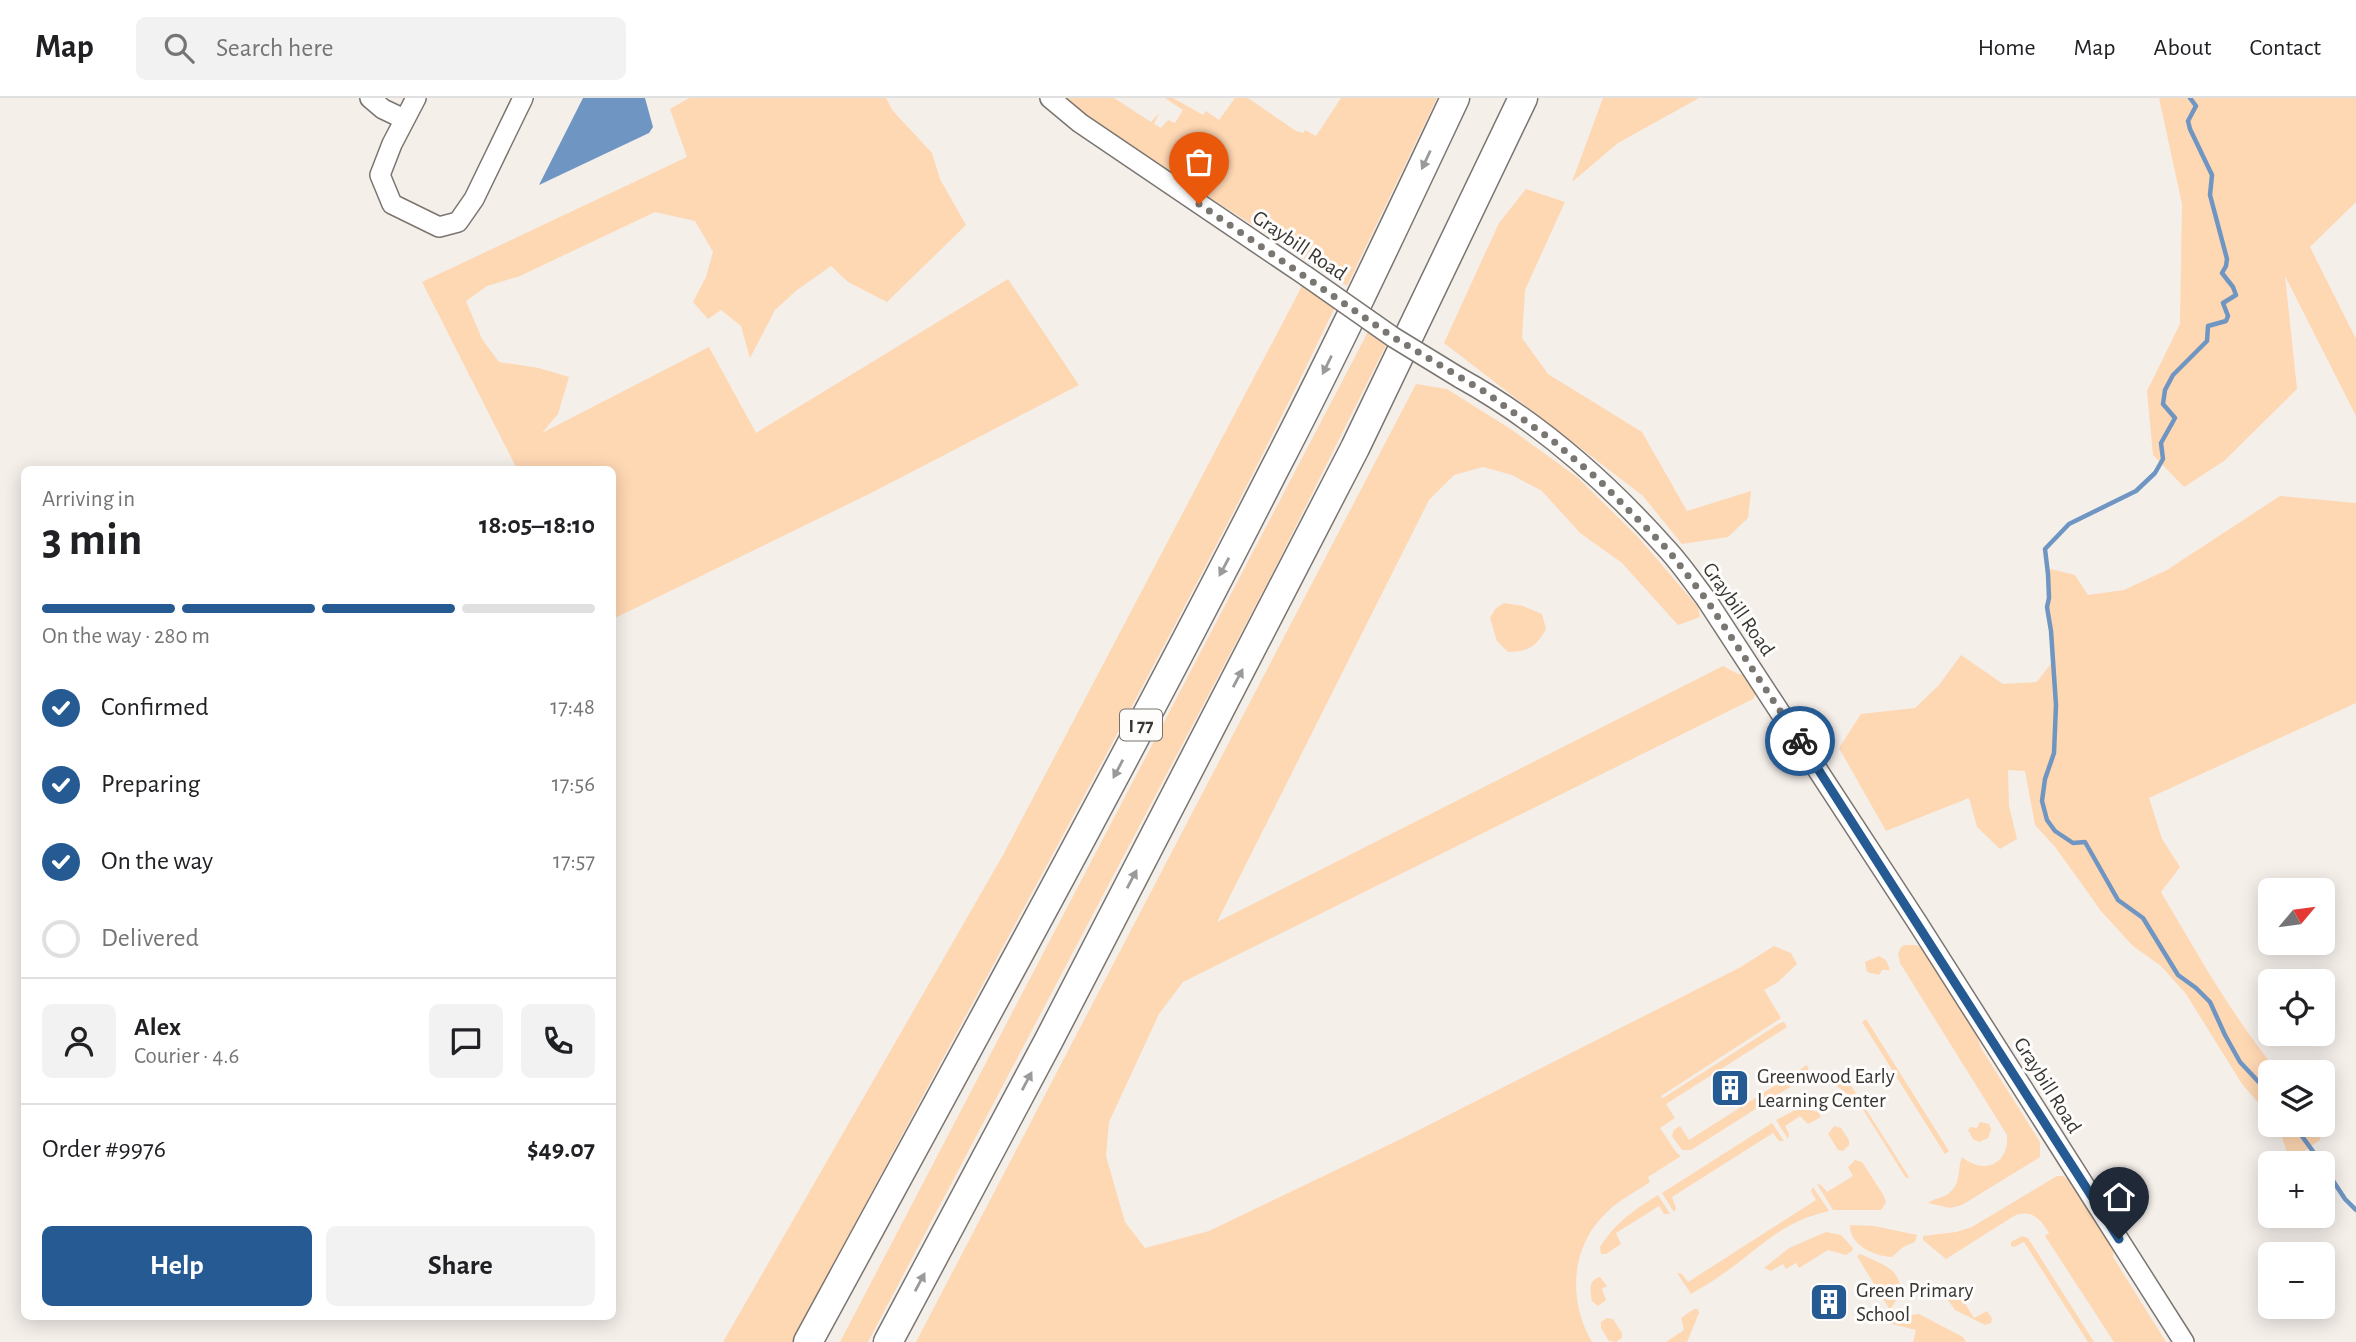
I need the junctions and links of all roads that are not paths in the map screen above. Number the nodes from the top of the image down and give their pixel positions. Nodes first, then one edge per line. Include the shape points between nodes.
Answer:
1 (370, 98) edge
2 (416, 98) edge
3 (523, 98) edge
4 (1050, 98) edge
5 (1455, 98) edge
6 (1523, 98) edge
7 (404, 119) junction
8 (808, 1342) edge
9 (888, 1342) edge
10 (2184, 1342) edge

1 - 7 street
2 - 7 street
3 - 7 street via 474,199 458,222 439,227 392,204 380,175
4 - 10 street, Graybill Road, bridge via 1393,337 1485,392 1552,440 1668,550 1706,599 1902,899
5 -> 8 highway, I 77 via 1274,472
9 -> 6 highway via 1330,498

